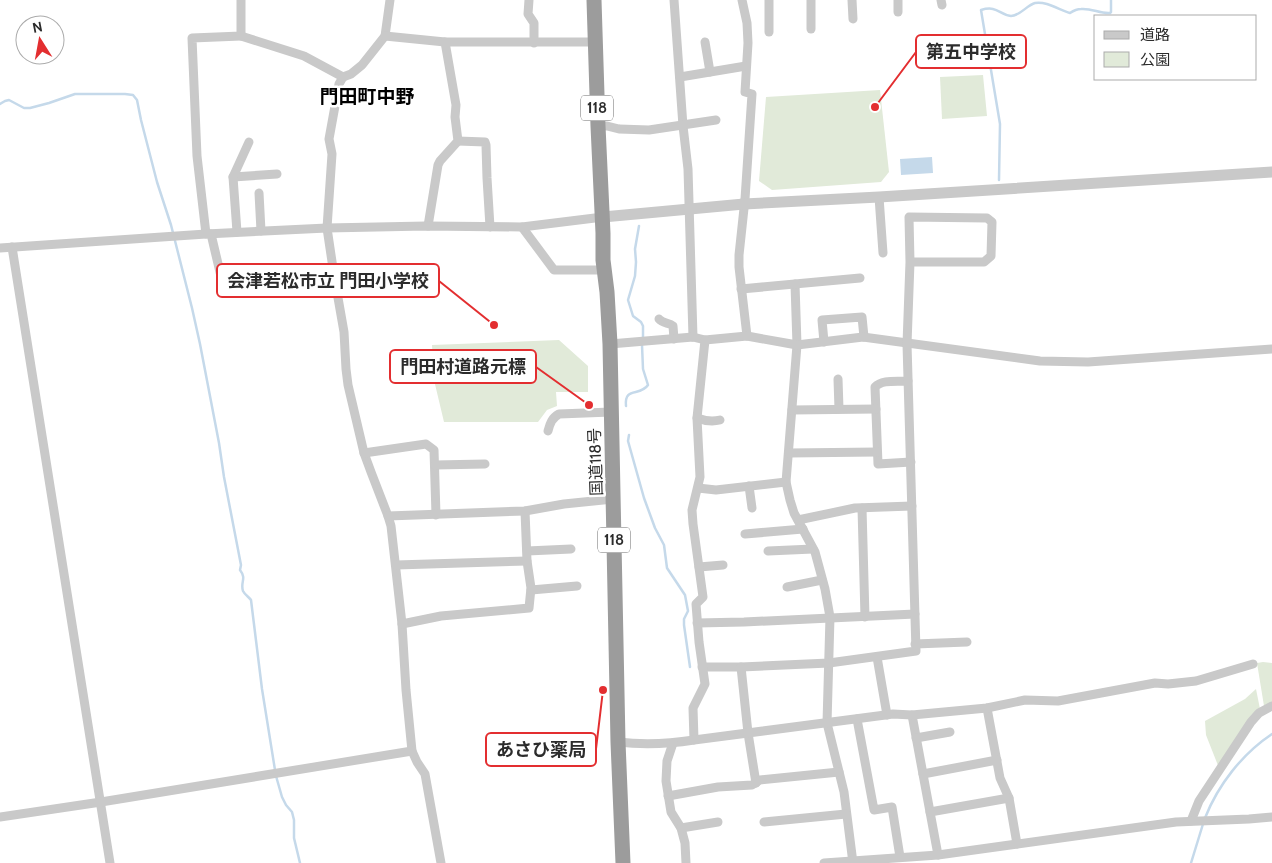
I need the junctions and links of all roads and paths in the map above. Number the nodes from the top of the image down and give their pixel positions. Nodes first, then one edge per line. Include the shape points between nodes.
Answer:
1 (241, 0) edge
2 (390, 0) edge
3 (529, 0) edge
4 (594, 0) edge
5 (674, 0) edge
6 (742, 0) edge
7 (768, 0) edge
8 (810, 0) edge
9 (852, 0) edge
10 (898, 0) edge
11 (898, 12) dead end
12 (853, 19) dead end
13 (811, 29) dead end
14 (770, 32) dead end
15 (241, 36) junction
16 (385, 36) junction
17 (445, 42) junction
18 (595, 42) junction
19 (705, 42) dead end
20 (534, 43) junction
21 (746, 66) junction
22 (710, 72) junction
23 (343, 77) junction
24 (680, 78) junction
25 (716, 120) dead end
26 (598, 126) junction
27 (683, 126) junction
28 (249, 142) dead end
29 (458, 142) junction
30 (1272, 172) edge
31 (277, 174) dead end
32 (233, 177) junction
33 (258, 193) dead end
34 (880, 197) junction
35 (744, 204) junction
36 (689, 209) junction
37 (602, 217) junction
38 (428, 226) junction
39 (490, 227) junction
40 (522, 227) junction
41 (327, 228) junction
42 (262, 231) junction
43 (237, 232) junction
44 (208, 234) junction
45 (12, 247) junction
46 (0, 248) edge
47 (884, 253) dead end
48 (910, 262) junction
49 (604, 270) junction
50 (334, 275) junction
51 (860, 278) dead end
52 (795, 284) junction
53 (742, 289) junction
54 (659, 319) dead end
55 (747, 336) junction
56 (864, 337) junction
57 (692, 338) junction
58 (674, 339) junction
59 (705, 340) junction
60 (824, 342) junction
61 (610, 344) junction
62 (797, 344) junction
63 (907, 344) junction
64 (1272, 349) edge
65 (838, 379) dead end
66 (908, 382) junction
67 (876, 409) junction
68 (792, 410) junction
69 (838, 410) junction
70 (611, 412) junction
71 (697, 418) junction
72 (720, 420) dead end
73 (548, 431) dead end
74 (364, 452) junction
75 (877, 452) junction
76 (788, 453) junction
77 (911, 462) junction
78 (485, 464) dead end
79 (435, 465) junction
80 (786, 482) junction
81 (749, 486) junction
82 (698, 488) junction
83 (613, 499) junction
84 (912, 506) junction
85 (752, 508) dead end
86 (862, 508) junction
87 (525, 511) junction
88 (436, 515) junction
89 (388, 516) junction
90 (801, 524) junction
91 (745, 534) dead end
92 (572, 548) dead end
93 (813, 549) junction
94 (527, 551) junction
95 (768, 551) dead end
96 (527, 561) junction
97 (396, 565) junction
98 (722, 565) dead end
99 (699, 567) junction
100 (822, 580) junction
101 (577, 586) dead end
102 (786, 587) dead end
103 (531, 590) junction
104 (915, 614) junction
105 (830, 617) junction
106 (866, 617) junction
107 (697, 622) junction
108 (402, 624) junction
109 (967, 642) dead end
110 (915, 644) junction
111 (877, 657) junction
112 (829, 664) junction
113 (1254, 664) dead end
114 (702, 666) junction
115 (741, 667) junction
116 (1272, 706) edge
117 (987, 708) junction
118 (887, 715) junction
119 (912, 715) junction
120 (857, 719) junction
121 (827, 722) junction
122 (950, 732) dead end
123 (748, 733) junction
124 (916, 738) junction
125 (694, 740) junction
126 (618, 742) junction
127 (673, 743) junction
128 (412, 751) junction
129 (997, 760) junction
130 (839, 772) junction
131 (923, 774) junction
132 (756, 783) junction
133 (668, 796) junction
134 (1009, 798) junction
135 (101, 802) junction
136 (930, 812) junction
137 (846, 814) junction
138 (0, 817) edge
139 (1272, 817) edge
140 (718, 822) dead end
141 (764, 822) dead end
142 (1192, 822) junction
143 (680, 828) junction
144 (1017, 844) junction
145 (938, 855) junction
146 (900, 857) junction
147 (852, 862) edge
148 (110, 863) edge
149 (441, 863) edge
150 (623, 863) edge
151 (686, 863) edge
152 (824, 863) edge
153 (832, 863) edge

1 - 15 street
2 - 16 street
3 - 20 street via 528,14 534,23
4 - 18 highway, 国道118号 / 118
5 - 24 street
6 - 21 street via 748,42
7 - 14 street
8 - 13 street
9 - 12 street
10 - 11 street
15 - 23 street via 304,56
15 - 44 street via 192,38 198,156
16 - 17 street
16 - 23 street via 362,65
17 - 20 street
17 - 29 street via 456,105
18 - 20 street
18 - 26 highway, 国道118号 / 118
19 - 22 street
21 - 22 street
21 - 35 street via 745,92 752,94
22 - 24 street
23 - 41 street via 329,139 332,154
24 - 27 street
25 - 27 street
26 - 27 street via 649,130
26 - 37 highway, 国道118号 / 118
27 - 36 street
28 - 32 street
29 - 38 street via 438,165
29 - 39 street via 485,142
30 - 34 street
31 - 32 street
32 - 43 street
33 - 42 street
34 - 35 street
34 - 47 street
35 - 36 street
35 - 53 street via 739,255
36 - 37 street
36 - 57 street
37 - 40 street
37 - 49 highway, 国道118号 / 118
38 - 39 street
38 - 41 street
39 - 40 street
40 - 49 street via 554,270
41 - 42 street
41 - 50 street
42 - 43 street
43 - 44 street
44 - 45 street
44 - 50 street via 227,291
45 - 46 street
45 - 135 street
48 - 48 street via 909,217 987,218 992,222 991,256 984,262
48 - 63 street
49 - 61 highway, 国道118号 / 118
50 - 74 street via 344,332 348,385
51 - 52 street
52 - 53 street
52 - 62 street
53 - 55 street
54 - 58 street via 673,326
55 - 59 street
55 - 62 street
56 - 60 street
56 - 60 street via 862,317 822,320
56 - 63 street
57 - 58 street
57 - 59 street
58 - 61 street
59 - 71 street
60 - 62 street
61 - 70 highway, 国道118号 / 118
62 - 68 street
63 - 64 street via 1040,361 1098,362
63 - 66 street
65 - 69 street
66 - 67 street via 876,384
66 - 77 street
67 - 69 street
67 - 75 street
68 - 69 street
68 - 76 street
70 - 73 street via 560,414 550,422
70 - 83 highway, 国道118号 / 118
71 - 72 street
71 - 82 street
74 - 79 street via 426,444 434,450
74 - 89 street
75 - 76 street
75 - 77 street via 878,464
76 - 80 street
77 - 84 street
78 - 79 street
79 - 88 street
80 - 81 street
80 - 90 street
81 - 82 street via 716,490
81 - 85 street
82 - 99 street via 692,510
83 - 87 street
83 - 126 highway, 国道118号 / 118
84 - 86 street
84 - 104 street
86 - 90 street
86 - 106 street
87 - 88 street
87 - 94 street
88 - 89 street
89 - 97 street
90 - 91 street
90 - 93 street
92 - 94 street
93 - 95 street
93 - 100 street
94 - 96 street
96 - 97 street
96 - 103 street
97 - 108 street
98 - 99 street
99 - 107 street via 703,597 696,604
100 - 102 street
100 - 105 street
101 - 103 street
103 - 108 street via 529,608 441,616
104 - 106 street
104 - 110 street
105 - 106 street
105 - 107 street
105 - 112 street
107 - 114 street
108 - 128 street
109 - 110 street
110 - 111 street via 916,651
111 - 112 street
111 - 118 street
112 - 115 street
112 - 121 street
113 - 117 street via 1196,681 1155,684 1058,701 1025,700
114 - 115 street
114 - 125 street via 705,684 694,708
115 - 123 street
116 - 142 street via 1259,713 1252,722 1199,801
117 - 119 street
117 - 129 street
118 - 119 street
118 - 120 street
119 - 124 street
120 - 121 street
120 - 146 street via 874,810 892,807
121 - 123 street
121 - 130 street
122 - 124 street
123 - 125 street
123 - 132 street
124 - 131 street
125 - 127 street
126 - 127 street
126 - 150 highway, 国道118号 / 118
127 - 133 street via 667,761
128 - 135 street
128 - 149 street via 425,774
129 - 131 street
129 - 134 street via 1000,778
130 - 132 street
130 - 137 street
131 - 136 street
132 - 133 street
133 - 143 street via 671,812
134 - 136 street
134 - 144 street
135 - 138 street
135 - 148 street
136 - 145 street
137 - 141 street
137 - 147 street
139 - 142 street
140 - 143 street
142 - 144 street
143 - 151 street
144 - 145 street
145 - 146 street
146 - 147 street
147 - 153 street
152 - 153 street

